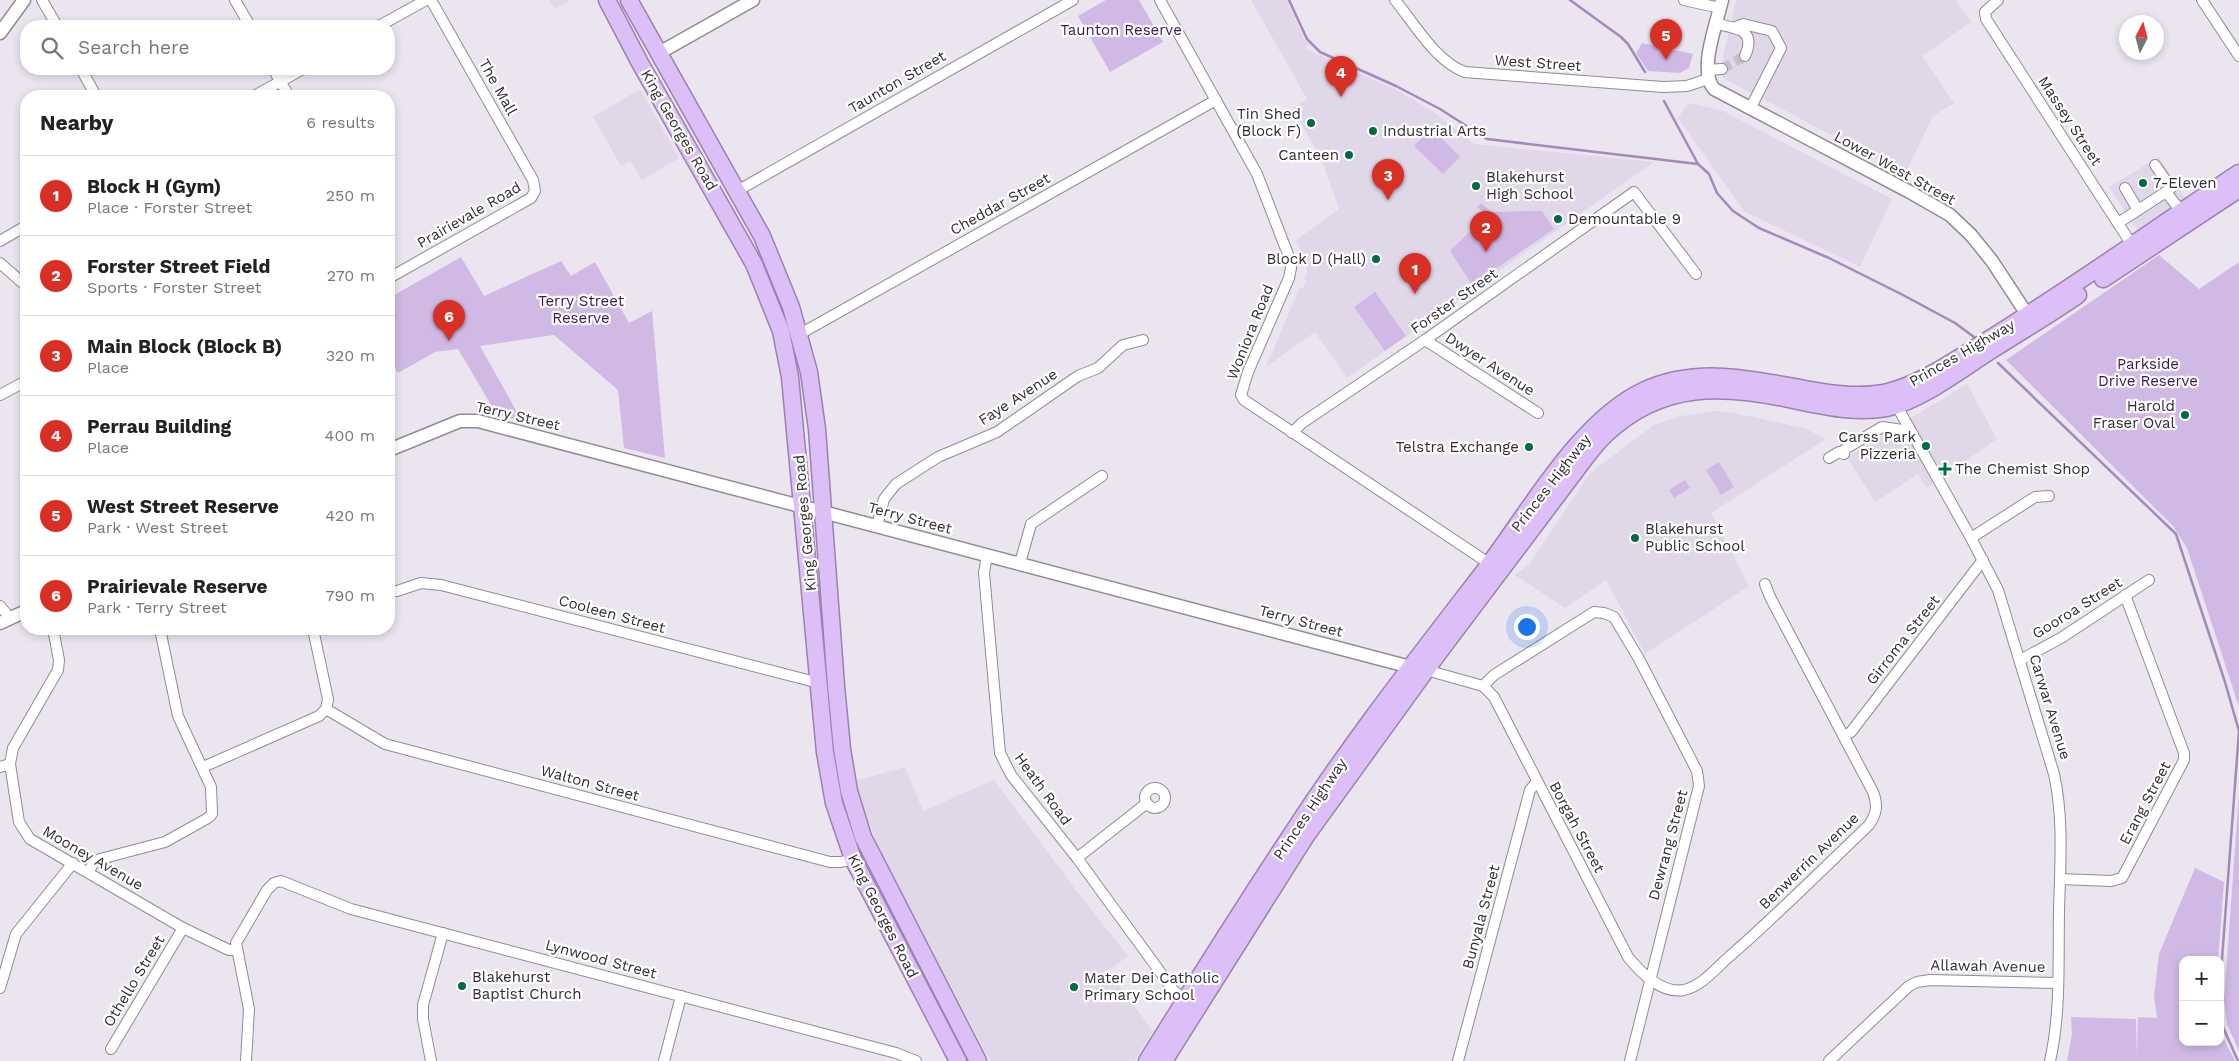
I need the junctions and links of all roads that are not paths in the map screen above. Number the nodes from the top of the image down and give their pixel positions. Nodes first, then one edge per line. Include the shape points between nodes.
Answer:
1 (24, 0) edge
2 (42, 0) edge
3 (235, 0) edge
4 (426, 0) edge
5 (431, 0) edge
6 (607, 0) edge
7 (629, 0) edge
8 (753, 0) edge
9 (1073, 0) edge
10 (1160, 0) edge
11 (1396, 0) edge
12 (1684, 0) edge
13 (1998, 0) edge
14 (2202, 0) edge
15 (1721, 4) edge
16 (54, 20) edge
17 (247, 20) edge
18 (390, 20) edge
19 (1716, 24) junction
20 (1734, 28) junction
21 (0, 33) edge
22 (627, 35) junction
23 (659, 53) junction
24 (1745, 56) dead end
25 (2239, 56) edge
26 (1722, 69) tunnel mouth
27 (1708, 74) junction
28 (84, 75) edge
29 (276, 75) edge
30 (292, 75) edge
31 (280, 81) junction
32 (93, 90) edge
33 (264, 90) edge
34 (285, 90) edge
35 (1216, 100) junction
36 (1750, 109) junction
37 (669, 110) junction
38 (2155, 165) dead end
39 (2239, 173) edge
40 (2124, 188) dead end
41 (2239, 190) edge
42 (535, 191) joint
43 (737, 191) junction
44 (2166, 192) junction
45 (2138, 210) junction
46 (2181, 211) junction
47 (2118, 223) junction
48 (20, 229) edge
49 (0, 241) edge
50 (2132, 244) junction
51 (0, 263) edge
52 (395, 271) edge
53 (1696, 274) dead end
54 (20, 281) edge
55 (2030, 320) junction
56 (800, 334) junction
57 (1143, 340) dead end
58 (1425, 340) junction
59 (20, 384) edge
60 (0, 395) edge
61 (1893, 398) junction
62 (1538, 414) dead end
63 (1909, 431) junction
64 (1292, 433) junction
65 (395, 447) edge
66 (1829, 458) dead end
67 (1102, 476) dead end
68 (2049, 496) dead end
69 (803, 508) junction
70 (824, 512) junction
71 (877, 526) junction
72 (1971, 538) junction
73 (987, 555) junction
74 (1983, 560) junction
75 (1020, 563) junction
76 (1494, 567) junction
77 (2149, 580) dead end
78 (1765, 584) dead end
79 (397, 591) dead end
80 (2125, 595) junction
81 (0, 606) edge
82 (20, 614) edge
83 (5, 621) edge
84 (54, 635) edge
85 (161, 635) edge
86 (314, 635) edge
87 (2020, 660) junction
88 (1409, 667) junction
89 (1426, 670) junction
90 (819, 684) junction
91 (1483, 686) junction
92 (326, 709) junction
93 (1844, 736) junction
94 (5, 766) edge
95 (203, 767) junction
96 (1536, 782) junction
97 (1147, 803) dead end
98 (1077, 858) junction
99 (853, 859) junction
100 (73, 863) junction
101 (88, 872) junction
102 (2060, 879) junction
103 (183, 928) junction
104 (443, 933) junction
105 (236, 950) junction
106 (1649, 979) junction
107 (2058, 983) junction
108 (0, 988) edge
109 (681, 996) junction
110 (1192, 1004) junction
111 (111, 1050) dead end
112 (246, 1061) edge
113 (431, 1061) edge
114 (664, 1061) edge
115 (916, 1061) edge
116 (958, 1061) edge
117 (978, 1061) edge
118 (1147, 1061) edge
119 (1164, 1061) edge
120 (1458, 1061) edge
121 (1630, 1061) edge
122 (1829, 1061) edge
123 (2050, 1061) edge

1 - 21 street
2 - 16 street
3 - 17 street
4 - 18 street
5 - 42 street, The Mall via 533,180
6 - 22 highway, King Georges Road
7 - 23 highway, King Georges Road
8 - 23 street
9 - 43 street, Taunton Street
10 - 35 street, Woniora Road
11 - 27 street, West Street via 1439,55 1465,72 1663,87 1687,86
12 - 15 street
13 - 47 street, Massey Street via 1985,13 1988,24
14 - 25 street
15 - 19 street
19 - 20 street
19 - 27 street
20 - 24 street via 1748,36
20 - 36 street via 1743,24 1772,31 1781,48
22 - 23 highway via 651,53
22 - 37 highway, King Georges Road
23 - 37 highway via 656,70 669,94
23 - 43 highway, King Georges Road
26 - 27 street, West Street
27 - 36 street, Lower West Street via 1720,93
28 - 32 street
29 - 31 street
30 - 31 street
31 - 33 street
31 - 34 street
35 - 56 street, Cheddar Street
35 - 64 street, Woniora Road via 1257,174 1291,262 1289,278 1241,395 1248,404
36 - 55 street, Lower West Street via 1950,215 1992,261
37 - 69 highway, King Georges Road via 754,264 781,331 790,377
38 - 44 street via 2171,188
39 - 46 highway, Princes Highway
40 - 45 street
41 - 55 highway, Princes Highway
42 - 52 street, Prairievale Road via 530,198
43 - 56 highway, King Georges Road via 776,266
44 - 45 street
44 - 46 street
45 - 47 street
46 - 50 highway, Princes Highway
47 - 50 street, Massey Street
48 - 49 street
50 - 55 highway, Princes Highway
51 - 54 street
53 - 58 street, Forster Street via 1634,192
55 - 61 highway, Princes Highway via 1963,370
56 - 70 highway, King Georges Road via 818,429
57 - 71 street, Faye Avenue via 1123,345 1098,368 1078,376 997,432 938,457 896,484 884,499
58 - 62 street, Dwyer Avenue
58 - 64 street, Forster Street
59 - 60 street
61 - 63 street, Carwar Avenue
61 - 76 highway, Princes Highway via 1871,410 1836,408 1722,389 1680,393 1655,401 1631,414 1598,442
63 - 66 street via 1882,427 1845,449 1844,454 1839,452
63 - 72 street, Carwar Avenue
64 - 76 street, Woniora Road
65 - 69 street, Terry Street via 453,423 475,420
67 - 75 street via 1031,524
68 - 72 street via 2036,497
69 - 70 street, Terry Street
69 - 90 highway, King Georges Road
70 - 71 street, Terry Street
70 - 117 highway, King Georges Road via 838,713 851,800 866,844
71 - 73 street, Terry Street
72 - 74 street, Carwar Avenue
73 - 75 street, Terry Street
73 - 98 street, Heath Road via 984,573 1000,753 1010,775
74 - 87 street, Carwar Avenue via 2000,597
74 - 93 street, Girroma Street via 1851,732
75 - 88 street, Terry Street
76 - 88 highway, Princes Highway
76 - 89 highway, Princes Highway
77 - 80 street, Gooroa Street
78 - 93 street, Benwerrin Avenue
79 - 90 street, Cooleen Street via 421,583 441,585
80 - 87 street, Gooroa Street via 2061,638
80 - 102 street, Erang Street via 2184,760 2122,878 2111,882
81 - 83 street
82 - 83 street
84 - 94 street, Mooney Avenue via 58,670
85 - 95 street via 178,716
86 - 92 street via 328,698
87 - 102 street, Carwar Avenue via 2058,793
88 - 89 street, Terry Street
88 - 110 highway, Princes Highway via 1294,830
89 - 91 street
89 - 110 highway, Princes Highway via 1306,836
90 - 99 highway, King Georges Road via 828,773
91 - 96 street, Borgah Street via 1494,697
91 - 106 street, Dewrang Street via 1494,675 1594,612 1614,617 1639,660 1700,781 1664,920 1660,948
92 - 95 street via 319,716
92 - 99 street, Walton Street via 385,744 830,862
93 - 106 street, Benwerrin Avenue via 1876,802 1876,813 1869,825 1692,988 1675,990
94 - 100 street, Mooney Avenue via 24,833
95 - 101 street via 211,787 213,805 210,816 165,842 100,859
96 - 106 street, Borgah Street via 1628,957
96 - 120 street, Bunyala Street via 1530,790
97 - 98 street
98 - 110 street, Heath Road via 1174,991
99 - 116 highway, King Georges Road
100 - 101 street, Mooney Avenue
100 - 108 street via 16,934
101 - 103 street, Mooney Avenue
102 - 107 street, Carwar Avenue
103 - 105 street, Mooney Avenue via 229,950
103 - 111 street, Othello Street
104 - 105 street, Lynwood Street via 342,906 288,883 278,882 267,890 241,930
104 - 109 street, Lynwood Street
104 - 113 street via 423,1005
105 - 112 street via 249,1003
106 - 121 street, Dewrang Street
107 - 122 street, Allawah Avenue via 1917,982
107 - 123 street, Carwar Avenue via 2056,1033
109 - 114 street
109 - 115 street, Lynwood Street
110 - 118 highway, Princes Highway
110 - 119 highway, Princes Highway

